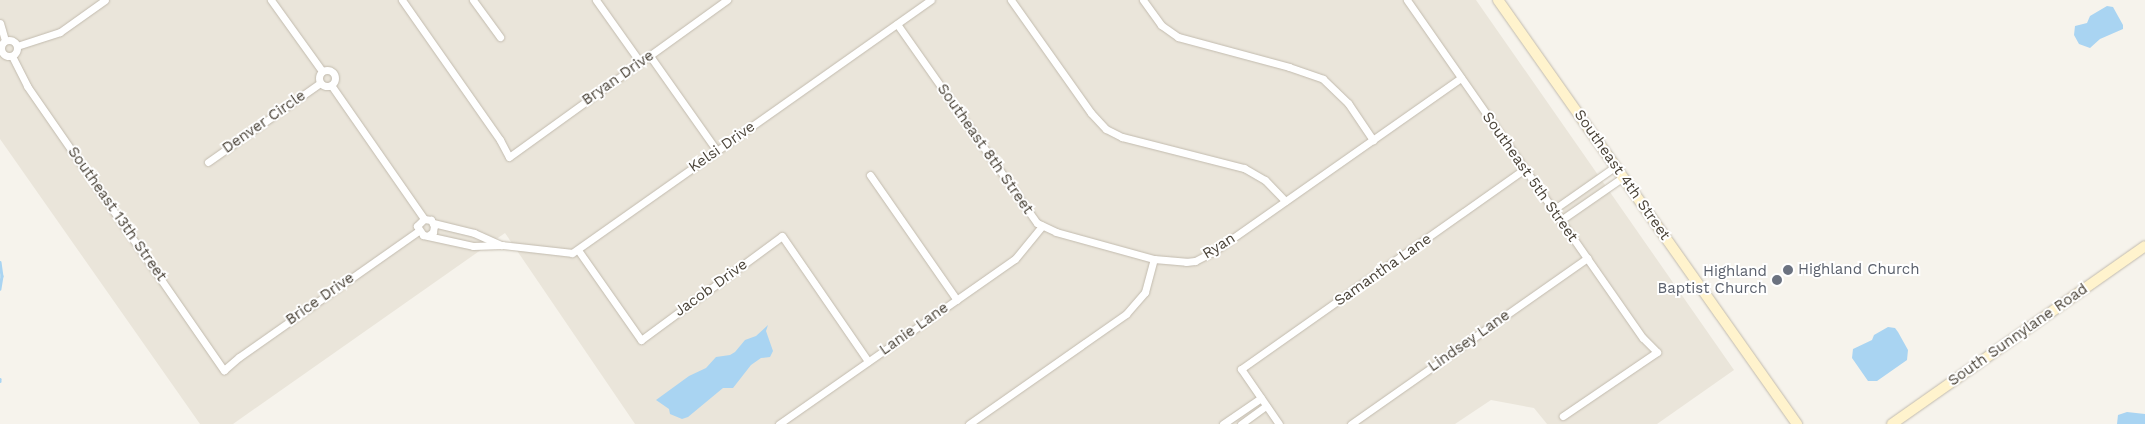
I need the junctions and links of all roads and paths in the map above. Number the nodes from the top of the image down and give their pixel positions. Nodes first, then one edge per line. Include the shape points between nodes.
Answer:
1 (106, 0) edge
2 (271, 0) edge
3 (402, 0) edge
4 (473, 0) edge
5 (596, 0) edge
6 (931, 0) edge
7 (1012, 0) edge
8 (1143, 0) edge
9 (1407, 0) edge
10 (1498, 0) edge
11 (723, 1) edge
12 (0, 23) edge
13 (897, 24) junction
14 (500, 37) dead end
15 (5, 40) junction
16 (17, 46) junction
17 (12, 56) junction
18 (650, 56) junction
19 (640, 62) junction
20 (322, 71) junction
21 (1461, 78) junction
22 (320, 83) junction
23 (332, 85) junction
24 (1373, 140) junction
25 (717, 150) junction
26 (208, 162) dead end
27 (1616, 166) junction
28 (1525, 169) junction
29 (870, 175) dead end
30 (1623, 177) junction
31 (1285, 201) junction
32 (1553, 210) junction
33 (424, 218) junction
34 (1561, 220) junction
35 (433, 223) junction
36 (1042, 226) junction
37 (418, 231) junction
38 (429, 235) junction
39 (502, 245) junction
40 (2145, 246) edge
41 (578, 250) junction
42 (1587, 258) junction
43 (1154, 259) junction
44 (957, 300) junction
45 (868, 361) junction
46 (224, 370) joint
47 (1261, 398) junction
48 (1266, 406) junction
49 (1563, 416) dead end
50 (779, 424) edge
51 (970, 424) edge
52 (1223, 424) edge
53 (1241, 424) edge
54 (1279, 424) edge
55 (1352, 424) edge
56 (1797, 424) edge
57 (1892, 424) edge

1 - 16 street via 60,32
2 - 20 street
3 - 19 street, Bryan Drive via 509,157
4 - 14 street
5 - 19 street
6 - 13 street, Kelsi Drive
7 - 31 street via 1091,113 1106,129 1122,137 1244,168 1265,180
8 - 24 street via 1161,25 1178,37 1323,79 1348,104
9 - 21 street, Southeast 5th Street
10 - 27 main road, Southeast 4th Street
11 - 18 street, Bryan Drive
12 - 15 street
13 - 25 street, Kelsi Drive
13 - 36 street, Southeast 8th Street via 1028,211
15 - 16 street via 11,40
15 - 17 street via 2,52
16 - 17 street via 17,52
17 - 46 street, Southeast 13th Street via 27,86
18 - 19 street, Bryan Drive
18 - 25 street
20 - 22 street
20 - 23 street via 330,70 334,74
21 - 24 street, Ryan
21 - 28 street, Southeast 5th Street
22 - 23 street
22 - 26 street, Denver Circle
23 - 33 street
24 - 31 street, Ryan
25 - 41 street, Kelsi Drive
27 - 30 main road, Southeast 4th Street
27 - 32 street
28 - 32 street, Southeast 5th Street
28 - 47 street, Samantha Lane via 1241,369
29 - 44 street
30 - 34 street
30 - 56 main road, Southeast 4th Street
31 - 43 street, Ryan via 1204,257 1186,262
32 - 34 street, Southeast 5th Street
33 - 35 street
33 - 37 street via 418,223
34 - 42 street, Southeast 5th Street
35 - 38 street via 434,228
35 - 39 street, Kelsi Drive via 474,233
36 - 43 street, Southeast 8th Street
36 - 44 street, Lanie Lane via 1015,259
37 - 38 street
37 - 46 street, Brice Drive via 246,351
38 - 39 street, Kelsi Drive via 473,246
39 - 41 street, Kelsi Drive via 562,254
40 - 57 main road, South Sunnylane Road
41 - 45 street, Jacob Drive via 641,340 782,236
42 - 49 street, Southeast 5th Street via 1657,352
42 - 55 street, Lindsey Lane
43 - 51 street via 1145,292 1126,314
44 - 45 street, Lanie Lane
45 - 50 street, Lanie Lane
47 - 48 street
47 - 52 street
48 - 53 street
48 - 54 street

